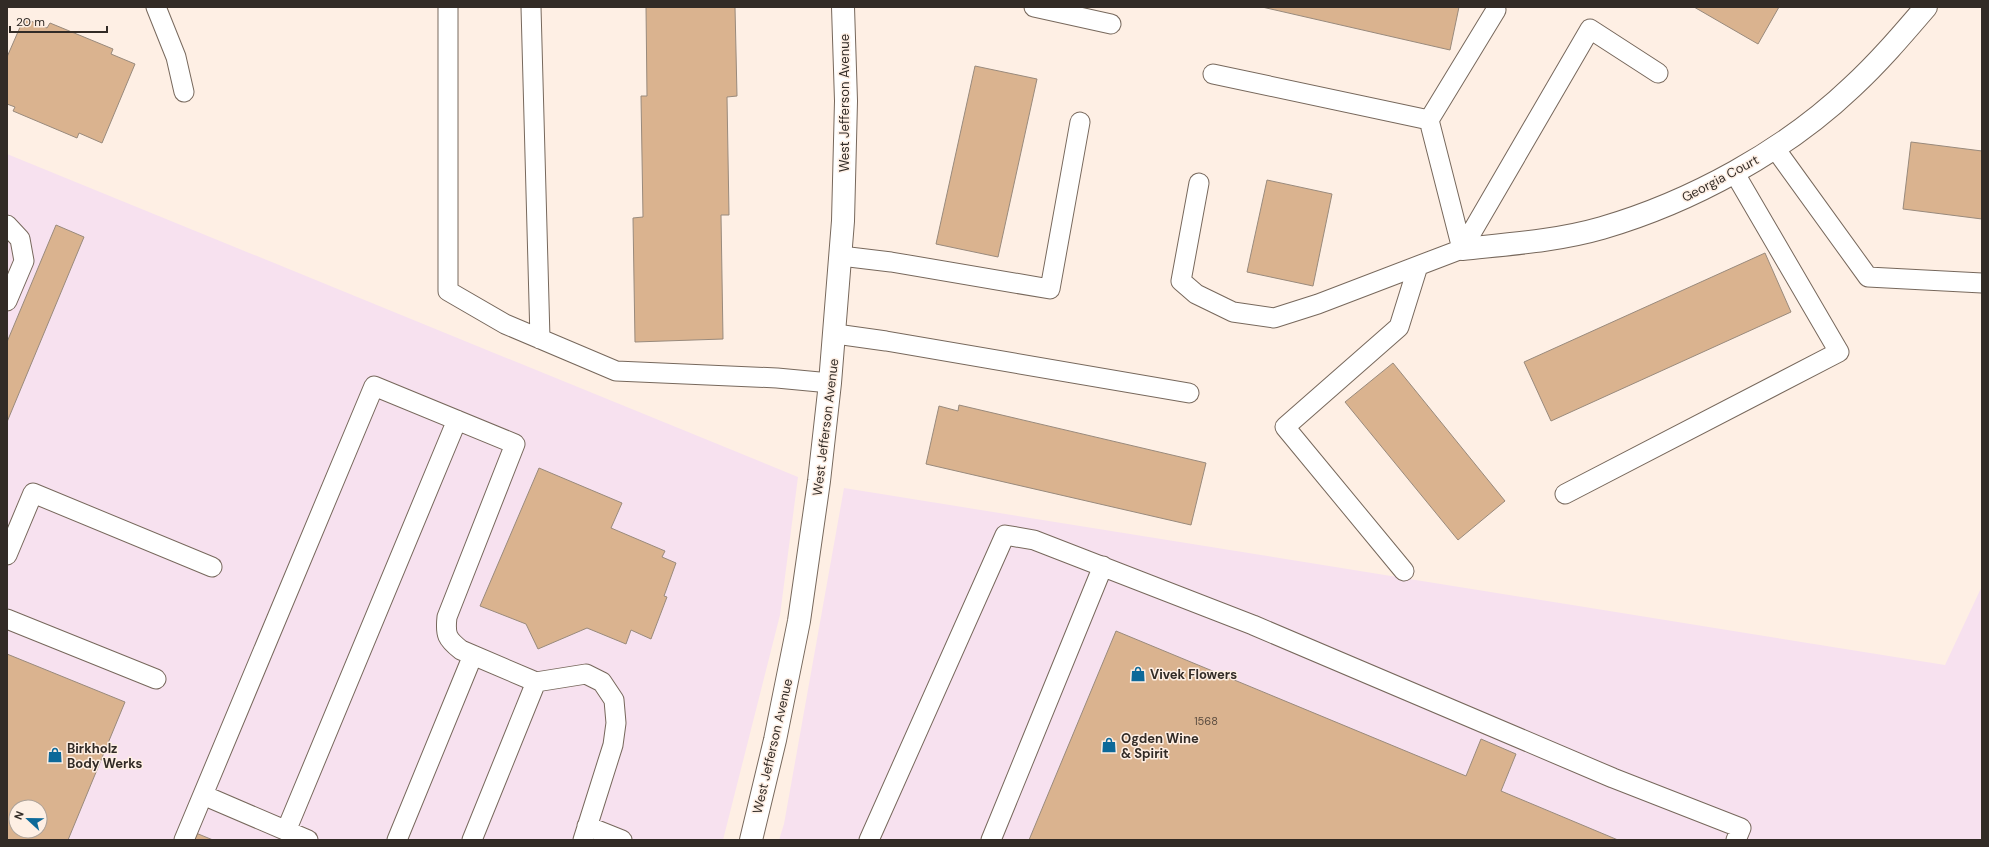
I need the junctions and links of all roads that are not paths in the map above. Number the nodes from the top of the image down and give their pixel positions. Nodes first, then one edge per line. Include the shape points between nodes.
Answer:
1 (156, 7) edge
2 (448, 7) edge
3 (531, 7) edge
4 (843, 7) edge
5 (1034, 7) edge
6 (1926, 7) edge
7 (1496, 10) dead end
8 (1111, 24) dead end
9 (1658, 73) dead end
10 (1213, 74) dead end
11 (184, 92) dead end
12 (1429, 120) junction
13 (1080, 122) dead end
14 (1774, 147) junction
15 (1734, 172) junction
16 (1199, 183) dead end
17 (7, 225) edge
18 (1462, 249) junction
19 (841, 256) junction
20 (1418, 266) junction
21 (1982, 283) edge
22 (7, 301) edge
23 (836, 334) junction
24 (540, 339) junction
25 (830, 383) junction
26 (1189, 393) dead end
27 (457, 420) junction
28 (1565, 494) dead end
29 (7, 555) edge
30 (1103, 566) junction
31 (212, 567) dead end
32 (1404, 571) dead end
33 (7, 619) edge
34 (473, 655) junction
35 (156, 679) dead end
36 (536, 682) junction
37 (203, 795) junction
38 (286, 830) junction
39 (585, 833) edge
40 (184, 840) edge
41 (308, 840) edge
42 (397, 840) edge
43 (472, 840) edge
44 (622, 840) edge
45 (751, 840) edge
46 (869, 840) edge
47 (991, 840) edge
48 (1736, 840) edge

1 - 11 lane via 176,56
2 - 24 lane via 448,291 505,324
3 - 24 lane
4 - 19 street, West Jefferson Avenue via 846,101
5 - 8 lane
6 - 14 street, Georgia Court via 1888,52 1851,88 1815,119
7 - 12 lane
9 - 18 lane via 1590,29
10 - 12 lane
12 - 18 lane
13 - 19 lane via 1050,289
14 - 15 street, Georgia Court
14 - 21 lane via 1868,277
15 - 18 street, Georgia Court via 1697,192 1602,228 1557,238
15 - 28 lane via 1839,352
16 - 20 lane via 1181,281 1196,294 1233,312 1274,318
17 - 22 lane via 20,239 24,261
18 - 20 lane
19 - 23 street, West Jefferson Avenue
20 - 32 lane via 1398,327 1285,428
23 - 25 street, West Jefferson Avenue
23 - 26 lane
24 - 25 lane via 616,371 777,378
25 - 45 street, West Jefferson Avenue via 799,621 775,740
27 - 34 lane via 515,444 447,617 445,631 450,641
27 - 37 lane via 374,386
27 - 38 lane
29 - 31 lane via 33,493
30 - 46 lane via 1034,540 1005,535
30 - 47 lane
30 - 48 lane via 1253,625 1614,778 1741,828
33 - 35 lane
34 - 36 lane
34 - 42 lane
36 - 39 lane via 586,674 602,682 614,700 616,723 613,745
36 - 43 lane
37 - 38 lane
37 - 40 lane
38 - 41 lane
39 - 44 lane

